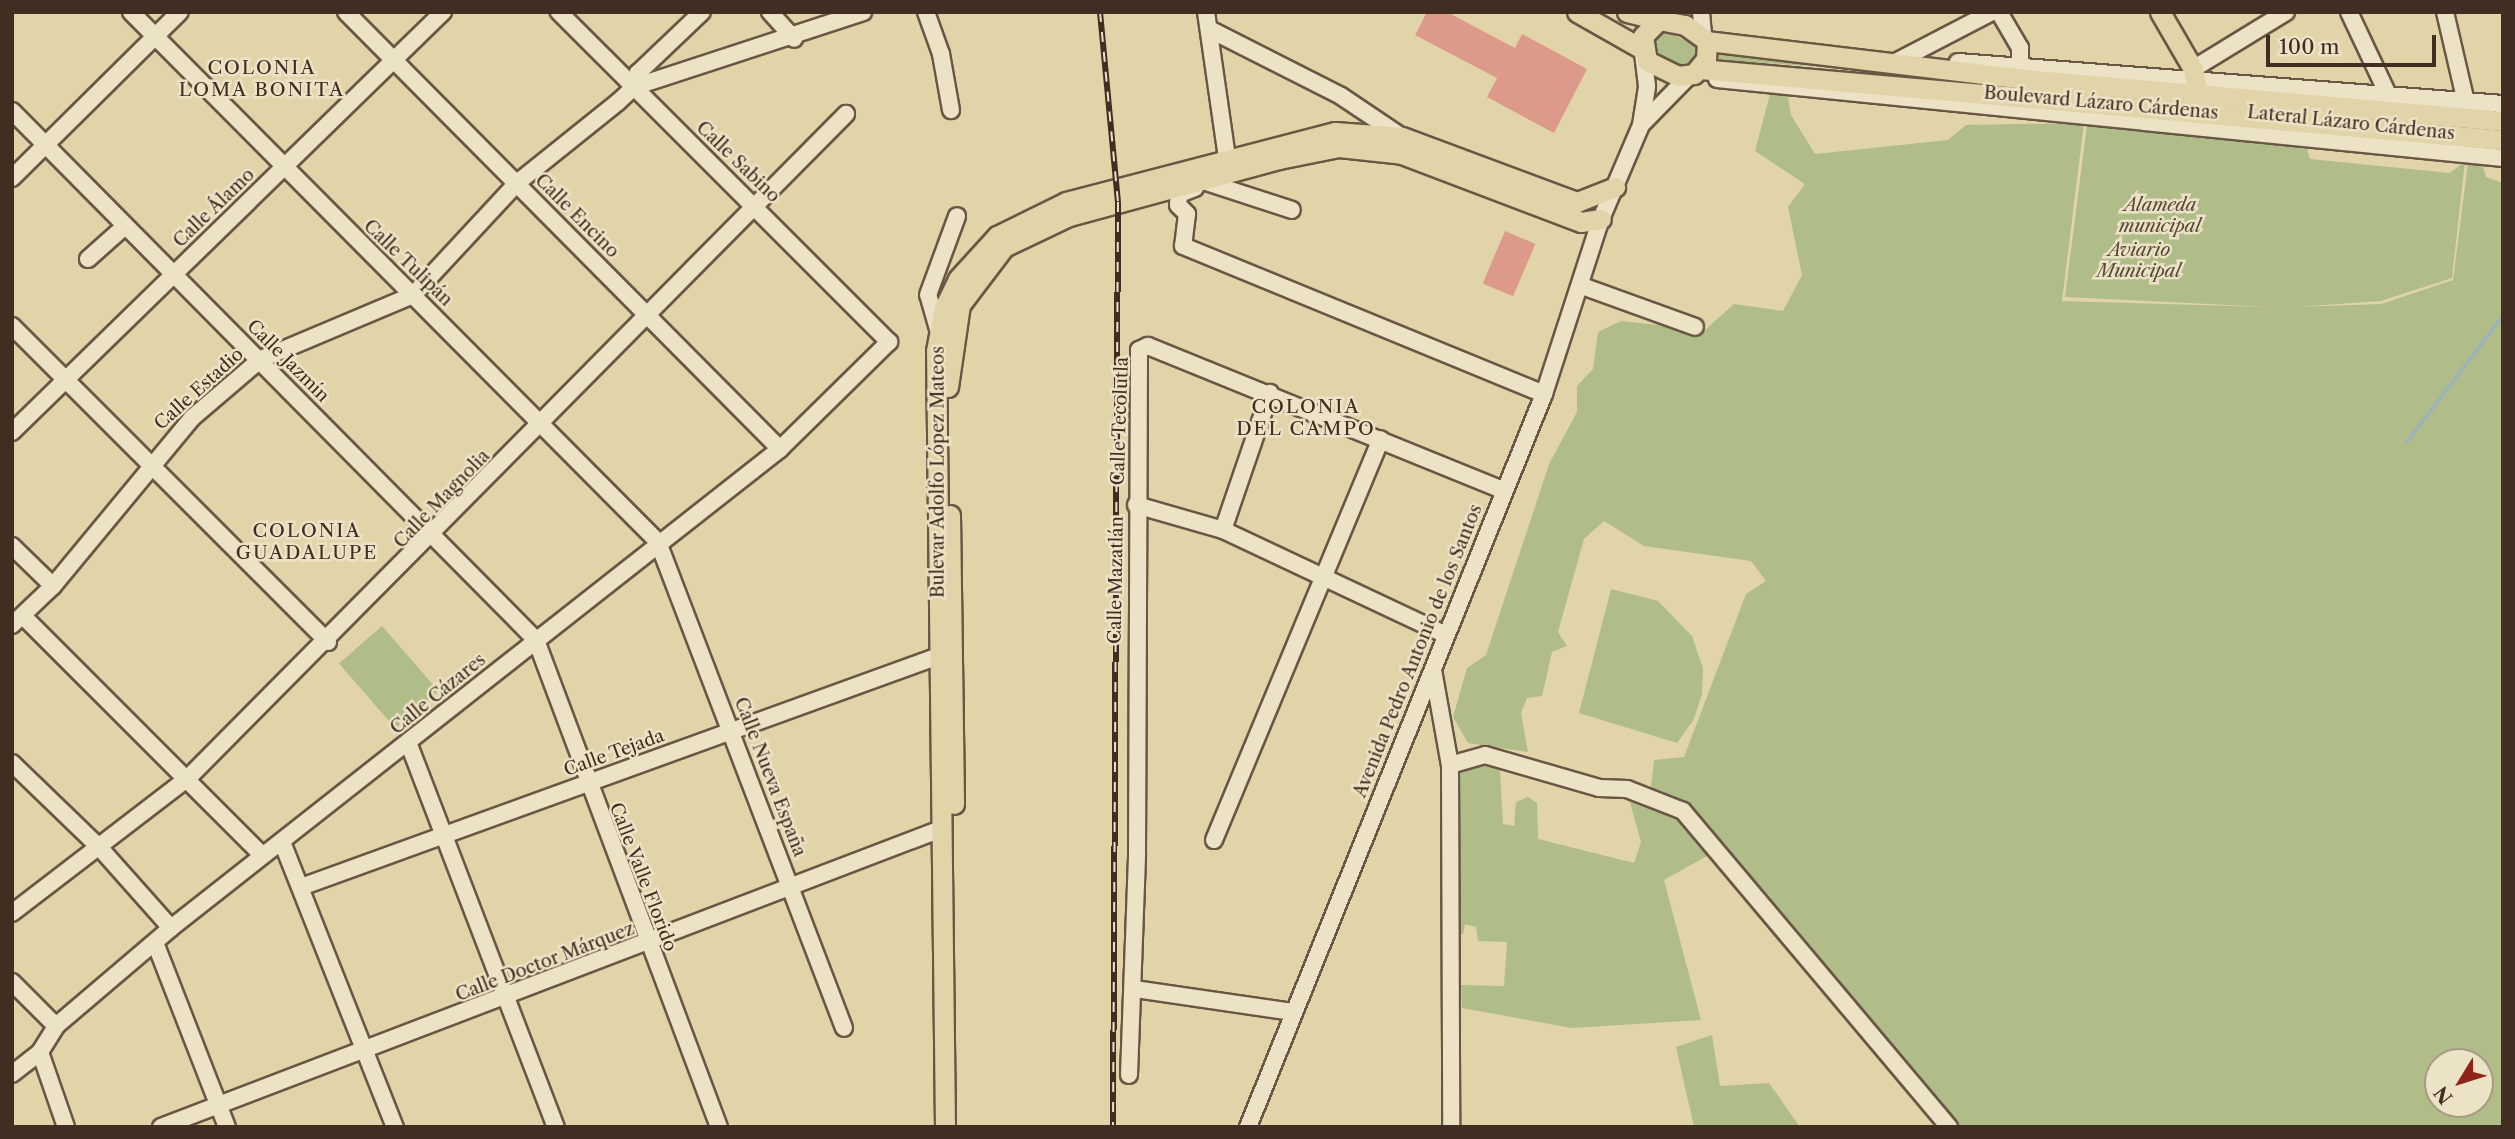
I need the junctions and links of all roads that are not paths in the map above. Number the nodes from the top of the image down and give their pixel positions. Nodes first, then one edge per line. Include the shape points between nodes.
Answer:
1 (131, 12) edge
2 (180, 12) edge
3 (346, 12) edge
4 (443, 12) edge
5 (559, 12) edge
6 (702, 12) edge
7 (770, 12) edge
8 (863, 12) edge
9 (926, 12) edge
10 (1206, 12) edge
11 (1577, 12) edge
12 (1627, 12) edge
13 (1701, 12) edge
14 (1993, 12) edge
15 (1999, 12) edge
16 (2160, 12) edge
17 (2286, 12) edge
18 (2349, 12) edge
19 (2445, 12) edge
20 (1664, 17) edge
21 (1209, 29) junction
22 (1704, 35) junction
23 (156, 37) junction
24 (794, 39) junction
25 (1643, 52) junction
26 (394, 60) junction
27 (1888, 66) junction
28 (2020, 67) junction
29 (1694, 74) junction
30 (2195, 80) junction
31 (634, 87) junction
32 (2466, 102) junction
33 (2503, 104) edge
34 (951, 110) dead end
35 (12, 111) edge
36 (2203, 112) junction
37 (2390, 112) junction
38 (846, 114) dead end
39 (2503, 121) edge
40 (1641, 125) junction
41 (1402, 137) junction
42 (2503, 140) edge
43 (45, 145) junction
44 (1227, 158) junction
45 (2503, 158) edge
46 (283, 167) junction
47 (12, 178) edge
48 (1209, 181) junction
49 (517, 183) junction
50 (1615, 187) junction
51 (757, 206) junction
52 (1292, 210) dead end
53 (957, 216) dead end
54 (1601, 219) junction
55 (125, 226) junction
56 (89, 259) dead end
57 (173, 275) junction
58 (1582, 286) junction
59 (413, 295) junction
60 (649, 316) junction
61 (12, 326) edge
62 (1695, 327) dead end
63 (938, 329) junction
64 (889, 342) joint
65 (261, 359) junction
66 (65, 378) junction
67 (1270, 393) junction
68 (1544, 394) junction
69 (542, 423) junction
70 (12, 432) edge
71 (1381, 439) junction
72 (780, 449) junction
73 (147, 466) junction
74 (1503, 490) junction
75 (1136, 505) junction
76 (1223, 530) junction
77 (433, 536) junction
78 (658, 542) junction
79 (12, 546) edge
80 (1325, 580) junction
81 (53, 586) junction
82 (19, 622) edge
83 (1444, 634) junction
84 (536, 640) junction
85 (328, 642) junction
86 (946, 652) junction
87 (1433, 670) junction
88 (732, 730) junction
89 (408, 742) junction
90 (12, 763) edge
91 (1450, 765) junction
92 (188, 778) junction
93 (586, 783) junction
94 (941, 829) junction
95 (446, 835) junction
96 (1214, 840) dead end
97 (282, 842) junction
98 (100, 848) junction
99 (262, 855) junction
100 (301, 887) junction
101 (792, 889) junction
102 (12, 912) edge
103 (171, 928) junction
104 (647, 943) junction
105 (156, 946) junction
106 (12, 982) edge
107 (1135, 989) junction
108 (508, 997) junction
109 (1293, 1012) junction
110 (56, 1026) junction
111 (844, 1028) dead end
112 (365, 1051) junction
113 (40, 1052) junction
114 (12, 1074) edge
115 (1129, 1075) dead end
116 (218, 1105) junction
117 (66, 1127) edge
118 (161, 1127) edge
119 (227, 1127) edge
120 (395, 1127) edge
121 (556, 1127) edge
122 (719, 1127) edge
123 (945, 1127) edge
124 (957, 1127) edge
125 (1248, 1127) edge
126 (1451, 1127) edge
127 (1949, 1127) edge

1 - 23 street, Calle Tulipán
2 - 23 street
3 - 26 street, Calle Encino
4 - 26 street, Calle Álamo
5 - 31 street, Calle Sabino
6 - 31 street via 638,74
7 - 24 street
8 - 24 street
9 - 34 street via 942,54
10 - 21 street
11 - 25 main road
12 - 20 main road
13 - 22 street
14 - 27 street
15 - 28 street via 2020,48
16 - 30 main road
17 - 30 street
18 - 37 street
19 - 32 street
20 - 22 main road
20 - 25 main road via 1646,30
21 - 41 street via 1341,96
21 - 44 street
22 - 27 main road, Boulevard Lázaro Cárdenas
22 - 29 main road
23 - 43 street
23 - 46 street, Calle Tulipán
24 - 31 street
25 - 29 main road via 1664,72
25 - 40 street via 1647,86
26 - 46 street, Calle Álamo
26 - 49 street, Calle Encino
27 - 28 street
27 - 29 main road, Boulevard Lázaro Cárdenas
27 - 30 main road, Boulevard Lázaro Cárdenas via 2035,80
27 - 36 main road, Boulevard Lázaro Cárdenas
28 - 30 street
29 - 40 street
29 - 45 street, Lateral Lázaro Cárdenas
30 - 36 main road
30 - 37 main road, Boulevard Lázaro Cárdenas
31 - 49 street, Calle Estadio
31 - 51 street, Calle Sabino
32 - 33 street, Lateral Lázaro Cárdenas
32 - 37 street, Lateral Lázaro Cárdenas
35 - 43 street, Calle Jazmín
36 - 37 main road, Boulevard Lázaro Cárdenas
37 - 39 main road, Boulevard Lázaro Cárdenas
37 - 42 main road, Boulevard Lázaro Cárdenas
38 - 51 street, Calle Magnolia
40 - 50 street, Avenida Pedro Antonio de los Santos
41 - 44 main road, Bulevar Adolfo López Mateos via 1335,132
41 - 50 main road, Bulevar Adolfo López Mateos via 1577,202
43 - 47 street
43 - 55 street, Calle Jazmín
44 - 63 main road, Bulevar Adolfo López Mateos via 1066,202 1019,222 975,254 958,279
46 - 57 street, Calle Álamo
46 - 59 street, Calle Tulipán
48 - 52 street
48 - 54 main road, Bulevar Adolfo López Mateos via 1339,147 1372,149 1402,154 1581,222
48 - 68 street via 1179,194 1178,205 1187,214 1183,246
48 - 86 main road, Bulevar Adolfo López Mateos via 1092,209 1026,233 987,265 960,305 948,388
49 - 59 street, Calle Estadio
49 - 60 street, Calle Encino
50 - 54 street, Avenida Pedro Antonio de los Santos
51 - 60 street, Calle Magnolia
51 - 64 street, Calle Sabino
53 - 63 street via 928,296
54 - 58 street, Avenida Pedro Antonio de los Santos
55 - 56 street
55 - 57 street, Calle Jazmín
57 - 65 street, Calle Jazmín
57 - 66 street, Calle Álamo
58 - 62 street
58 - 68 street, Avenida Pedro Antonio de los Santos
59 - 65 street, Calle Estadio
59 - 69 street, Calle Tulipán
60 - 69 street, Calle Magnolia
60 - 72 street, Calle Encino
61 - 66 street
63 - 86 main road, Bulevar Adolfo López Mateos
64 - 72 street, Calle Cázares
65 - 73 street, Calle Estadio via 192,418
65 - 77 street, Calle Jazmín
66 - 70 street, Calle Álamo
66 - 73 street
67 - 71 street, Calle Tecolutla
67 - 75 street, Calle Tecolutla via 1148,346 1139,351
67 - 76 street
68 - 74 street, Avenida Pedro Antonio de los Santos
69 - 77 street, Calle Magnolia
69 - 78 street, Calle Tulipán
71 - 74 street, Calle Tecolutla
71 - 80 street
72 - 78 street, Calle Cázares
73 - 81 street, Calle Estadio
73 - 85 street
74 - 83 street, Avenida Pedro Antonio de los Santos
75 - 76 street, Calle Mazatlán
75 - 107 street, Calle Mazatlán
76 - 80 street, Calle Mazatlán
77 - 84 street, Calle Jazmín
77 - 85 street, Calle Magnolia
78 - 84 street, Calle Cázares
78 - 88 street, Calle Nueva España
79 - 81 street
80 - 83 street, Calle Mazatlán
80 - 96 street
81 - 82 street, Calle Estadio
82 - 92 street
83 - 87 street, Avenida Pedro Antonio de los Santos
84 - 89 street, Calle Cázares
84 - 93 street, Calle Valle Florido
85 - 92 street, Calle Magnolia
86 - 88 street, Calle Tejada
86 - 94 main road, Bulevar Adolfo López Mateos
86 - 124 main road, Bulevar Adolfo López Mateos
87 - 91 street
87 - 109 street, Avenida Pedro Antonio de los Santos
88 - 93 street, Calle Tejada
88 - 101 street, Calle Nueva España
89 - 95 street
89 - 97 street, Calle Cázares
90 - 98 street
91 - 126 street
91 - 127 street via 1485,755 1599,788 1627,789 1684,811
92 - 98 street, Calle Magnolia
92 - 99 street
93 - 95 street, Calle Tejada
93 - 104 street, Calle Valle Florido
94 - 101 street, Calle Doctor Márquez
94 - 123 main road, Bulevar Adolfo López Mateos
95 - 100 street, Calle Tejada
95 - 108 street
97 - 99 street, Calle Cázares
97 - 100 street
98 - 102 street, Calle Magnolia
98 - 103 street
99 - 103 street, Calle Cázares
100 - 112 street
101 - 104 street, Calle Doctor Márquez
101 - 111 street, Calle Nueva España
103 - 105 street, Calle Cázares
104 - 108 street, Calle Doctor Márquez
104 - 122 street, Calle Valle Florido
105 - 110 street, Calle Cázares
105 - 116 street
106 - 110 street
107 - 109 street
107 - 115 street, Calle Mazatlán
108 - 112 street, Calle Doctor Márquez
108 - 121 street
109 - 125 street, Avenida Pedro Antonio de los Santos
110 - 113 street, Calle Cázares
112 - 116 street, Calle Doctor Márquez
112 - 120 street
113 - 114 street, Calle Cázares
113 - 117 street
116 - 118 street, Calle Doctor Márquez
116 - 119 street

